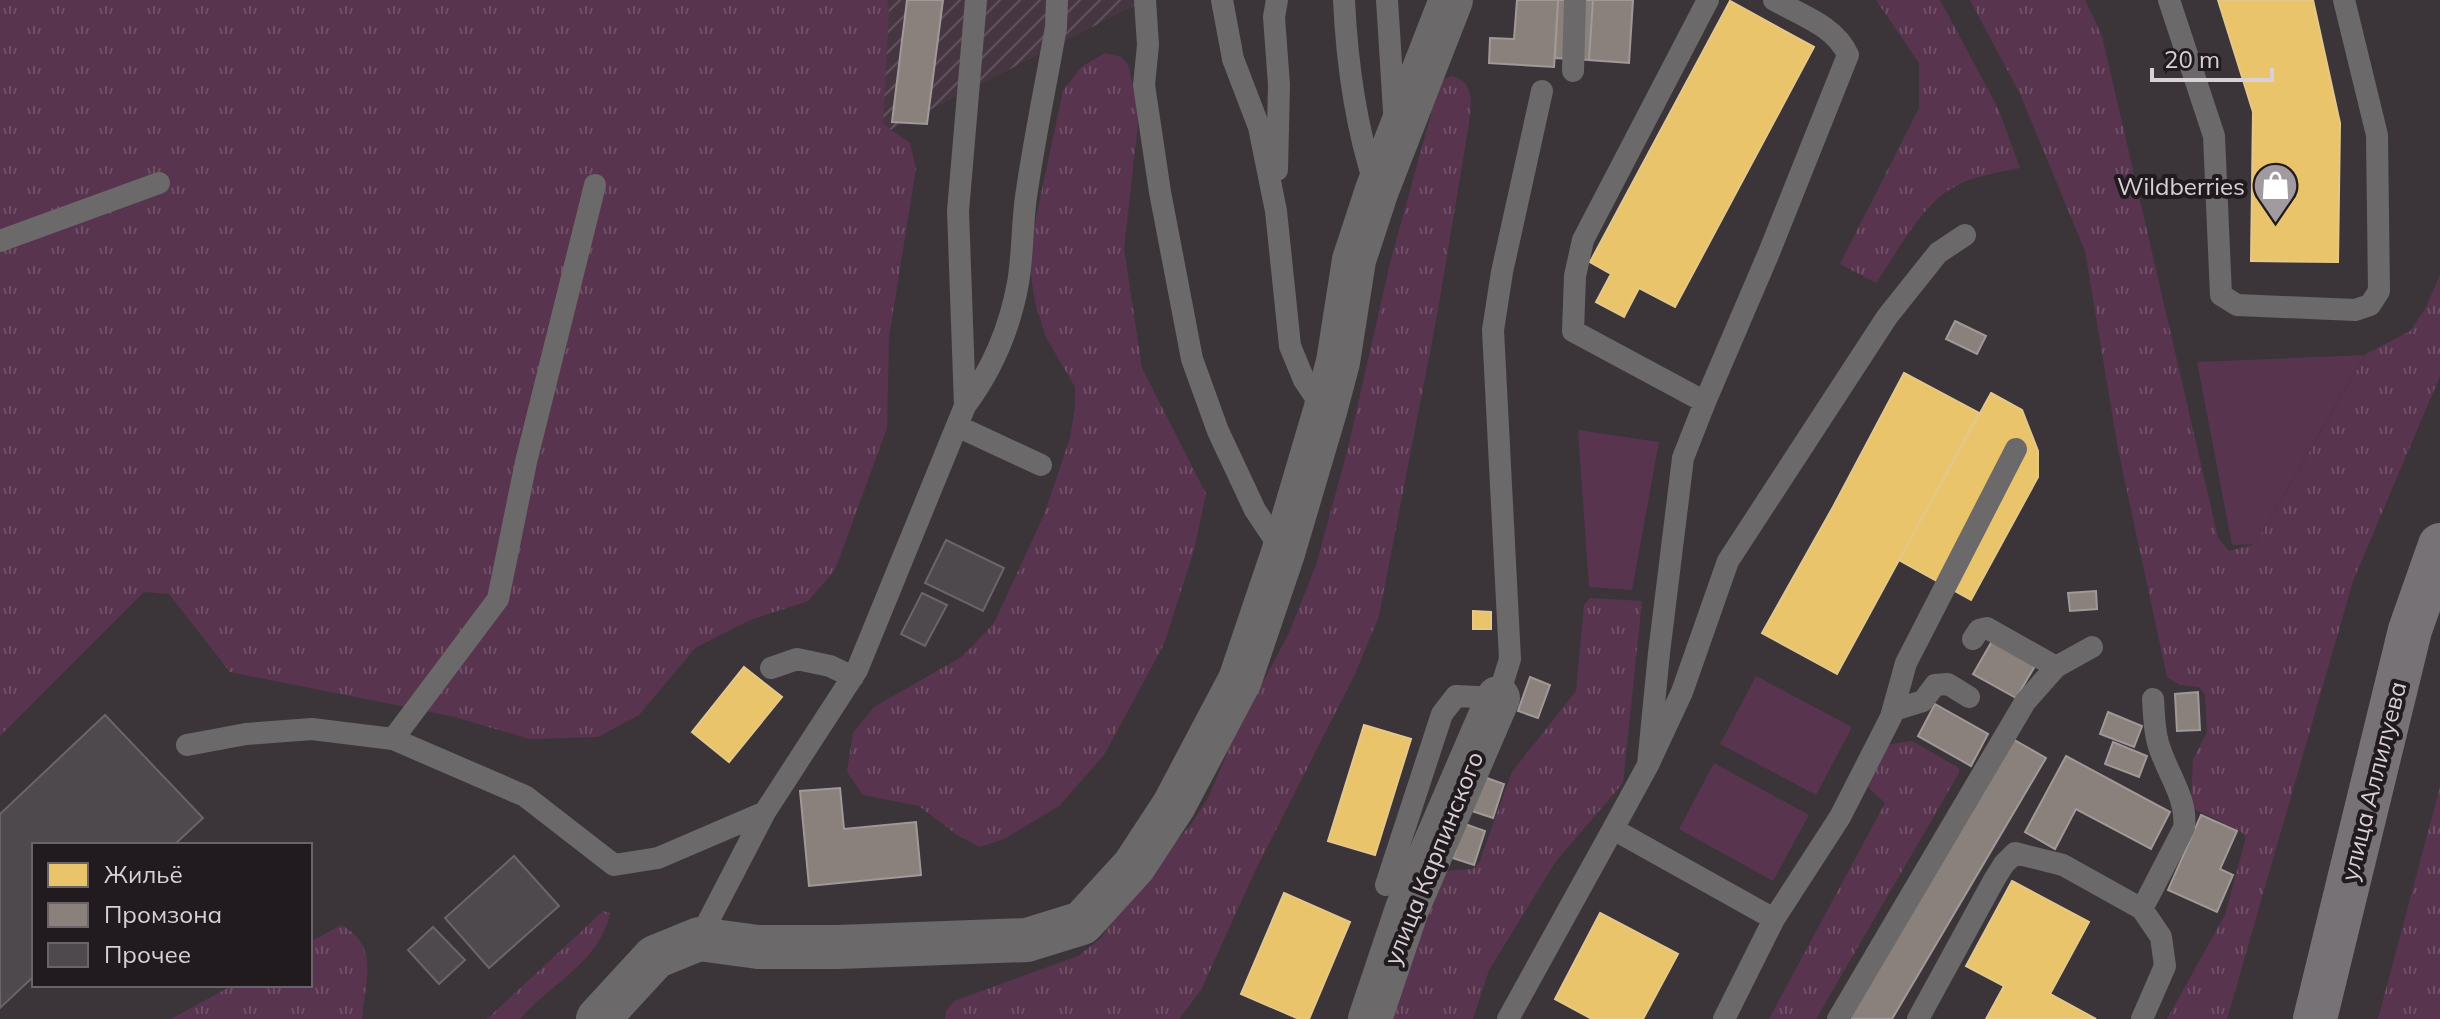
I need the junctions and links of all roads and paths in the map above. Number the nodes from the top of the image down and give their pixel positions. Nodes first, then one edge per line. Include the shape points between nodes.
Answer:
1 (976, 0) edge
2 (1057, 0) edge
3 (1145, 0) edge
4 (1222, 0) edge
5 (1277, 0) edge
6 (1344, 0) edge
7 (1387, 0) edge
8 (1575, 0) edge
9 (1708, 0) edge
10 (1774, 0) edge
11 (2169, 0) edge
12 (2344, 0) edge
13 (1447, 5) edge
14 (1573, 71) dead end
15 (1542, 91) dead end
16 (1403, 122) junction
17 (159, 183) dead end
18 (595, 185) dead end
19 (1377, 190) junction
20 (1276, 211) junction
21 (1965, 235) dead end
22 (0, 241) edge
23 (1705, 402) junction
24 (1325, 411) junction
25 (961, 416) junction
26 (2016, 449) dead end
27 (1041, 465) dead end
28 (2440, 545) edge
29 (1283, 553) junction
30 (1973, 639) dead end
31 (2092, 647) dead end
32 (2056, 667) junction
33 (771, 668) dead end
34 (853, 677) junction
35 (1969, 697) dead end
36 (1498, 698) junction
37 (2153, 699) dead end
38 (1894, 710) junction
39 (393, 739) junction
40 (187, 745) dead end
41 (1648, 765) junction
42 (765, 812) junction
43 (1613, 829) junction
44 (1386, 885) dead end
45 (2142, 909) junction
46 (1774, 919) junction
47 (699, 939) junction
48 (598, 1019) edge
49 (1370, 1019) edge
50 (1508, 1019) edge
51 (1724, 1019) edge
52 (1838, 1019) edge
53 (1918, 1019) edge
54 (2142, 1019) edge
55 (2315, 1019) edge

1 - 25 lane via 958,211
2 - 25 lane via 1012,310 981,385
3 - 29 lane via 1144,85 1192,359 1255,510
4 - 20 lane via 1233,59 1259,127
5 - 20 lane
6 - 19 lane via 1359,136
7 - 16 lane via 1394,111
8 - 14 lane
9 - 23 lane via 1583,240 1575,276 1573,331
10 - 23 lane via 1829,30 1848,55
11 - 12 lane via 2214,136 2221,295 2237,305 2355,310 2370,305 2379,291 2377,135
13 - 16 street
15 - 36 lane via 1493,330 1510,659
16 - 19 street
17 - 22 lane
18 - 39 lane via 498,599
19 - 24 street via 1354,260
20 - 24 lane via 1290,346
21 - 41 lane via 1938,253 1887,317 1728,561 1682,692
23 - 41 lane via 1683,458
24 - 29 street
25 - 27 lane
25 - 34 lane
26 - 38 lane via 1906,663
28 - 55 main road, улица Аллилуева via 2410,630
29 - 47 street via 1240,680 1174,805 1134,866 1082,923 1027,940 758,947
30 - 32 lane via 1987,628
31 - 32 lane
32 - 52 lane via 2025,702
33 - 34 lane via 797,659
34 - 42 lane
35 - 38 lane via 1948,684 1935,685 1923,701
36 - 44 lane via 1456,696 1442,714
36 - 49 street, улица Карпинского via 1407,909
37 - 45 lane via 2157,739 2186,813 2184,828
38 - 46 lane via 1840,817
39 - 40 lane via 312,729
39 - 42 lane via 525,796 614,865 658,858
41 - 43 lane
42 - 47 lane
43 - 46 lane
43 - 50 lane
45 - 53 lane via 2063,865 2015,853 1994,880
45 - 54 lane via 2161,937 2165,966
46 - 51 lane
47 - 48 street via 655,957

